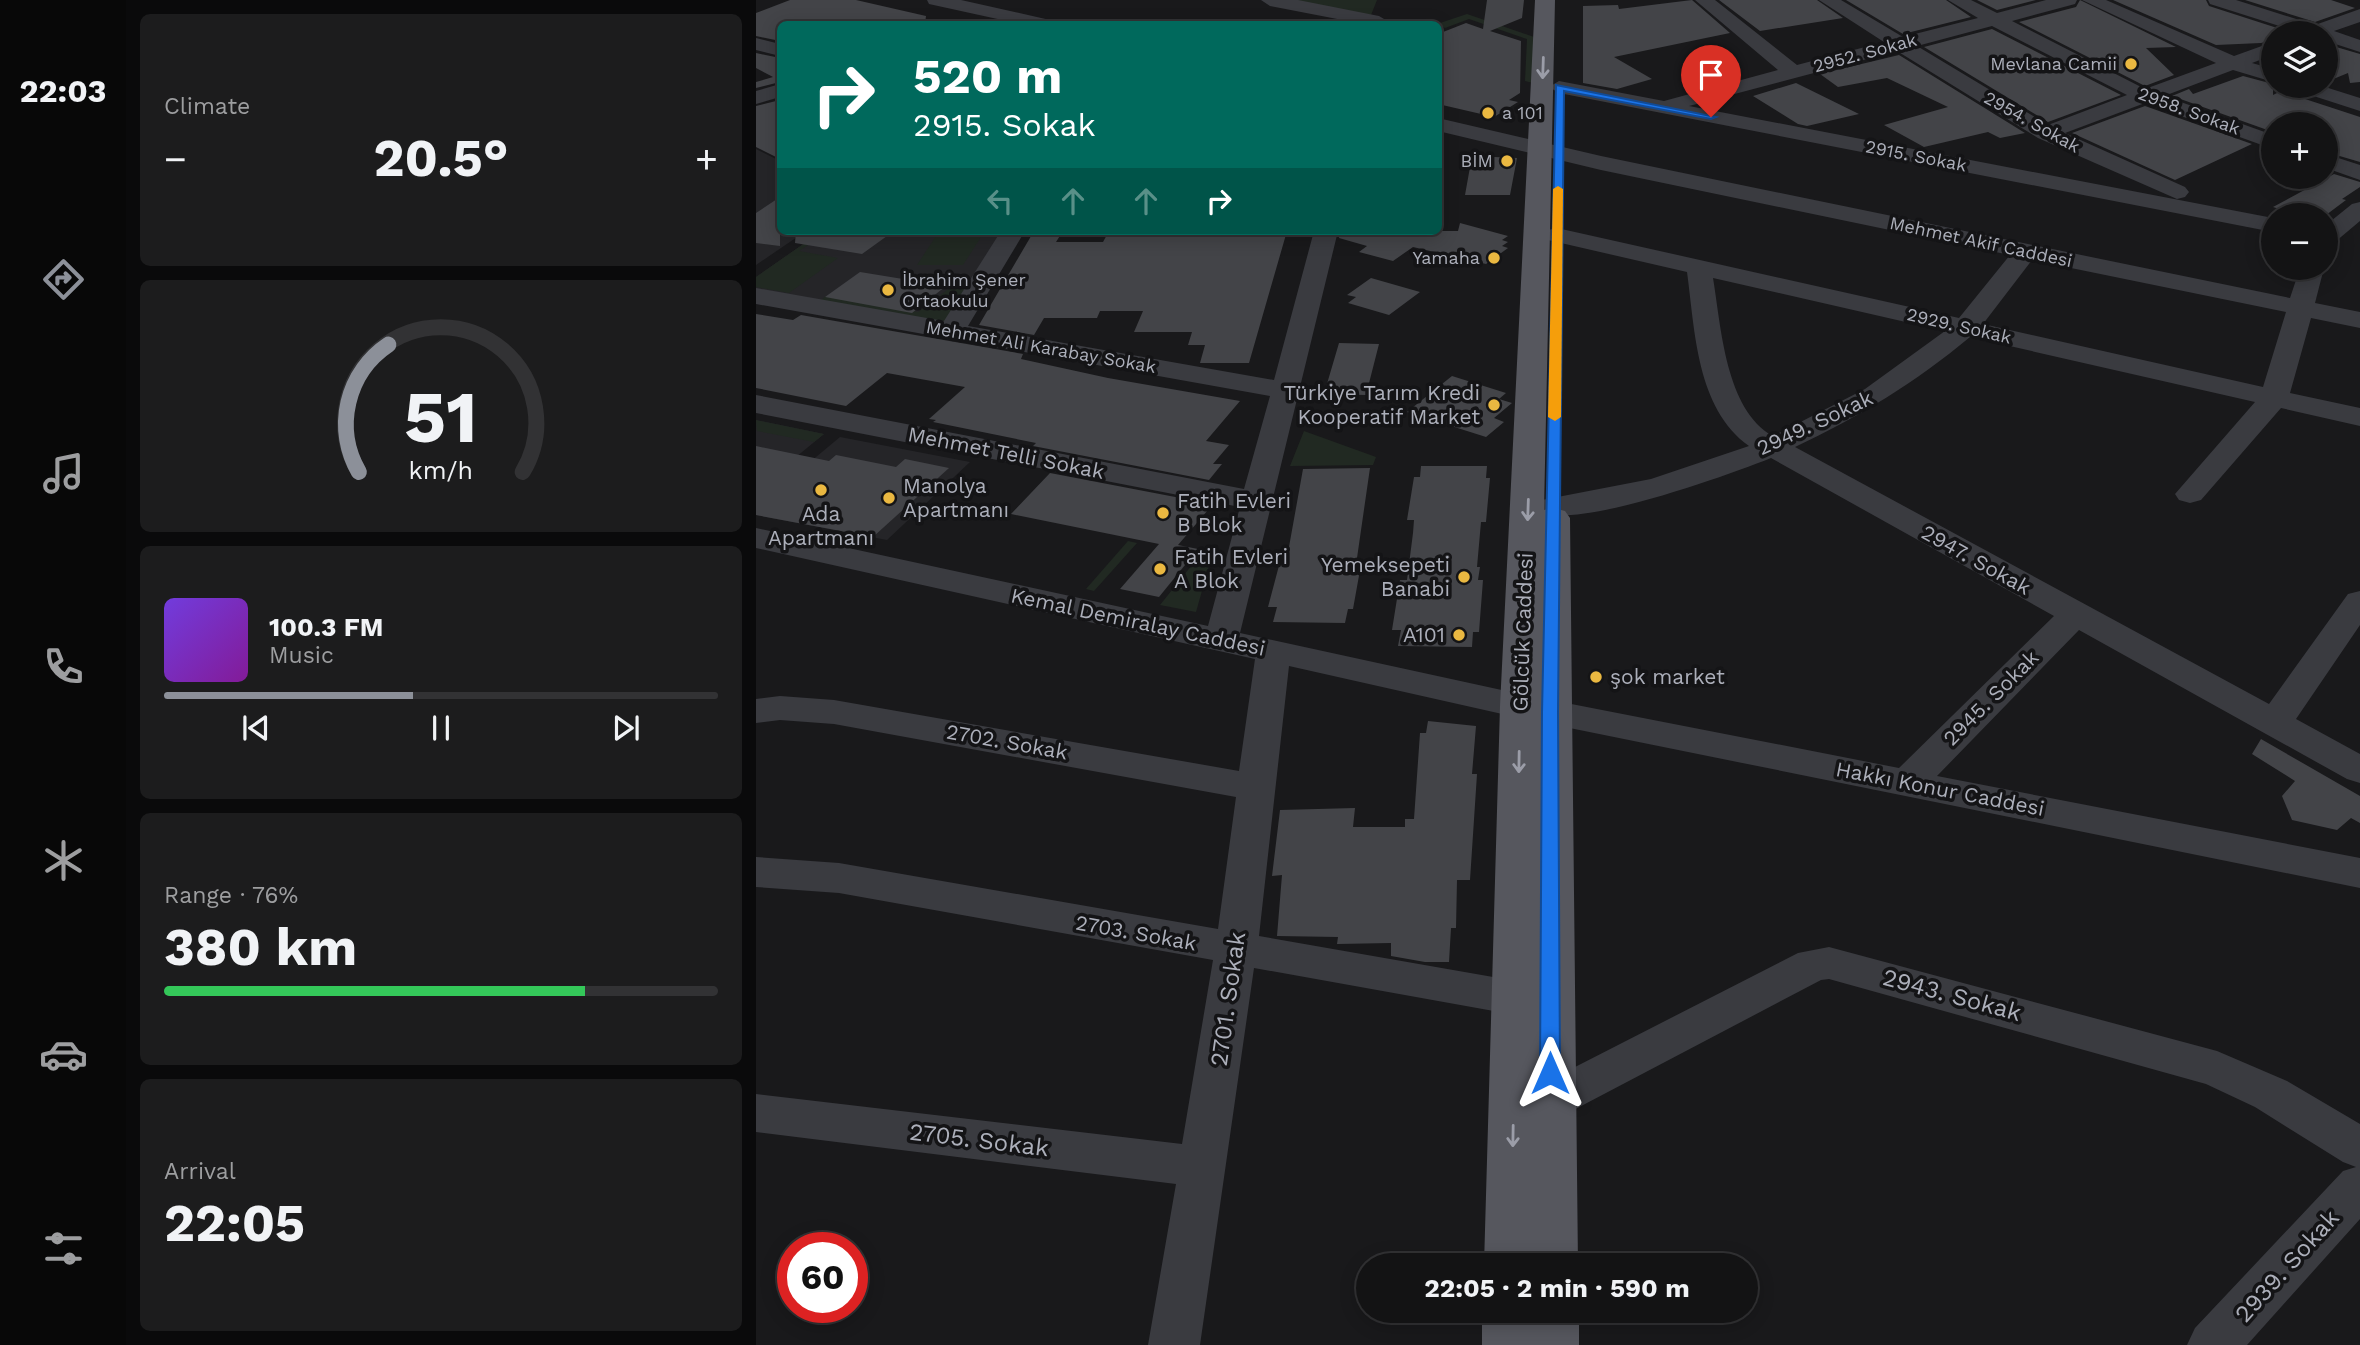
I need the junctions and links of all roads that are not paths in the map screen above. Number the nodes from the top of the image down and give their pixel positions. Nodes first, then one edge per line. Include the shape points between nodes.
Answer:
1 (1270, 0) edge
2 (1385, 0) edge
3 (1545, 0) edge
4 (1561, 0) edge
5 (1704, 0) edge
6 (1828, 0) edge
7 (1956, 0) edge
8 (2068, 0) edge
9 (2091, 0) edge
10 (2217, 0) edge
11 (928, 2) edge
12 (2360, 15) edge
13 (1993, 20) junction
14 (1000, 21) edge
15 (1370, 21) edge
16 (1380, 21) edge
17 (2281, 21) edge
18 (2338, 24) edge
19 (2338, 39) edge
20 (756, 44) edge
21 (1900, 44) junction
22 (2360, 46) edge
23 (777, 49) edge
24 (2261, 52) edge
25 (2233, 63) junction
26 (1793, 72) junction
27 (2261, 72) edge
28 (1559, 87) junction
29 (777, 91) edge
30 (2144, 96) junction
31 (756, 98) edge
32 (2338, 98) edge
33 (2360, 105) edge
34 (1662, 107) junction
35 (1442, 117) edge
36 (1442, 125) edge
37 (2046, 133) junction
38 (2261, 138) edge
39 (1549, 146) junction
40 (2338, 165) edge
41 (2360, 173) edge
42 (2360, 209) edge
43 (2248, 220) junction
44 (2261, 223) edge
45 (2338, 226) edge
46 (1011, 235) edge
47 (1325, 235) edge
48 (1557, 235) junction
49 (2338, 238) edge
50 (2360, 242) edge
51 (2026, 251) junction
52 (1699, 267) junction
53 (2308, 280) edge
54 (756, 296) edge
55 (2299, 308) junction
56 (2360, 320) edge
57 (1965, 328) junction
58 (951, 331) junction
59 (1285, 390) junction
60 (2274, 398) junction
61 (756, 404) edge
62 (2360, 417) edge
63 (1769, 447) junction
64 (2190, 494) dead end
65 (1257, 502) junction
66 (1553, 508) junction
67 (756, 538) edge
68 (2360, 601) edge
69 (2075, 614) junction
70 (1221, 640) junction
71 (1273, 651) junction
72 (1535, 709) junction
73 (756, 711) edge
74 (2274, 723) junction
75 (2360, 770) edge
76 (1907, 783) junction
77 (1256, 787) junction
78 (756, 872) edge
79 (2360, 873) edge
80 (1236, 951) junction
81 (1516, 998) junction
82 (1550, 1101) junction
83 (756, 1113) edge
84 (2360, 1148) edge
85 (1202, 1167) junction
86 (2360, 1186) edge
87 (1511, 1253) edge
88 (1551, 1253) edge
89 (1510, 1323) edge
90 (1551, 1323) edge
91 (1174, 1345) edge
92 (1510, 1345) edge
93 (1551, 1345) edge
94 (2213, 1345) edge

1 - 15 street
2 - 16 street
3 -> 39 main road, Gölcük Caddesi
4 - 28 main road, Gölcük Caddesi
5 - 26 street
6 - 21 street, 2954. Sokak
7 - 13 street, 2958. Sokak
8 - 13 street, 2952. Sokak
9 - 25 street
10 - 17 street
11 - 14 street
12 - 18 street
13 - 21 street, 2952. Sokak
13 - 30 street, 2958. Sokak
19 - 22 street
20 - 23 street
21 - 26 street, 2952. Sokak
21 - 37 street, 2954. Sokak
24 - 25 street
25 - 27 street
25 - 30 street
26 - 34 street, 2952. Sokak
28 - 34 street, 2915. Sokak
28 - 39 main road, Gölcük Caddesi
29 - 31 street
30 - 37 street
30 - 38 street, 2958. Sokak
32 - 33 street
34 - 43 street, 2915. Sokak
35 - 39 street, Mehmet Akif Caddesi
36 - 39 street, Mehmet Akif Caddesi
37 - 43 street, 2954. Sokak
39 - 48 main road, Gölcük Caddesi
39 - 51 street, Mehmet Akif Caddesi via 1601,163
39 -> 72 main road, Gölcük Caddesi
40 - 41 street
42 - 45 street
43 - 44 street, 2915. Sokak
46 - 58 street
47 - 59 street
48 - 52 street, 2929. Sokak
48 - 66 main road, Gölcük Caddesi
49 - 50 street
51 - 55 street, Mehmet Akif Caddesi
51 - 57 street, 2949. Sokak
52 - 57 street, 2929. Sokak
52 - 63 street, 2947. Sokak via 1723,394 1746,429
53 - 55 street
54 - 58 street, Mehmet Ali Karabay Sokak
55 - 56 street, Mehmet Akif Caddesi
55 - 60 street
57 - 60 street, 2929. Sokak
57 - 63 street, 2949. Sokak via 1878,394
58 - 59 street, Mehmet Ali Karabay Sokak
59 - 65 street
60 - 62 street, 2929. Sokak
60 - 64 street
61 - 65 street, Mehmet Telli Sokak
63 - 66 street, 2949. Sokak via 1643,494
63 - 69 street, 2947. Sokak
65 - 70 street
66 - 72 main road, Gölcük Caddesi
67 - 70 street, Kemal Demiralay Caddesi
68 - 74 street
69 - 74 street, 2947. Sokak
69 - 76 street, 2945. Sokak
70 - 71 street, Kemal Demiralay Caddesi
71 - 72 street, Kemal Demiralay Caddesi
71 - 77 street, 2701. Sokak
72 - 76 street, Hakkı Konur Caddesi
72 -> 81 main road, Gölcük Caddesi
72 - 82 main road, Gölcük Caddesi
73 - 77 street, 2702. Sokak via 834,712
74 - 75 street, 2947. Sokak
76 - 79 street, Hakkı Konur Caddesi
77 - 80 street, 2701. Sokak
78 - 80 street, 2703. Sokak via 839,878
80 - 81 street, 2703. Sokak
80 - 85 street, 2701. Sokak
81 -> 87 main road, Gölcük Caddesi
82 - 84 street, 2943. Sokak via 1814,965 1829,963 2217,1069 2271,1094
82 - 88 main road, Gölcük Caddesi
83 - 85 street, 2705. Sokak
85 - 91 street, 2701. Sokak
86 - 94 street, 2939. Sokak
89 - 92 main road
90 - 93 main road

